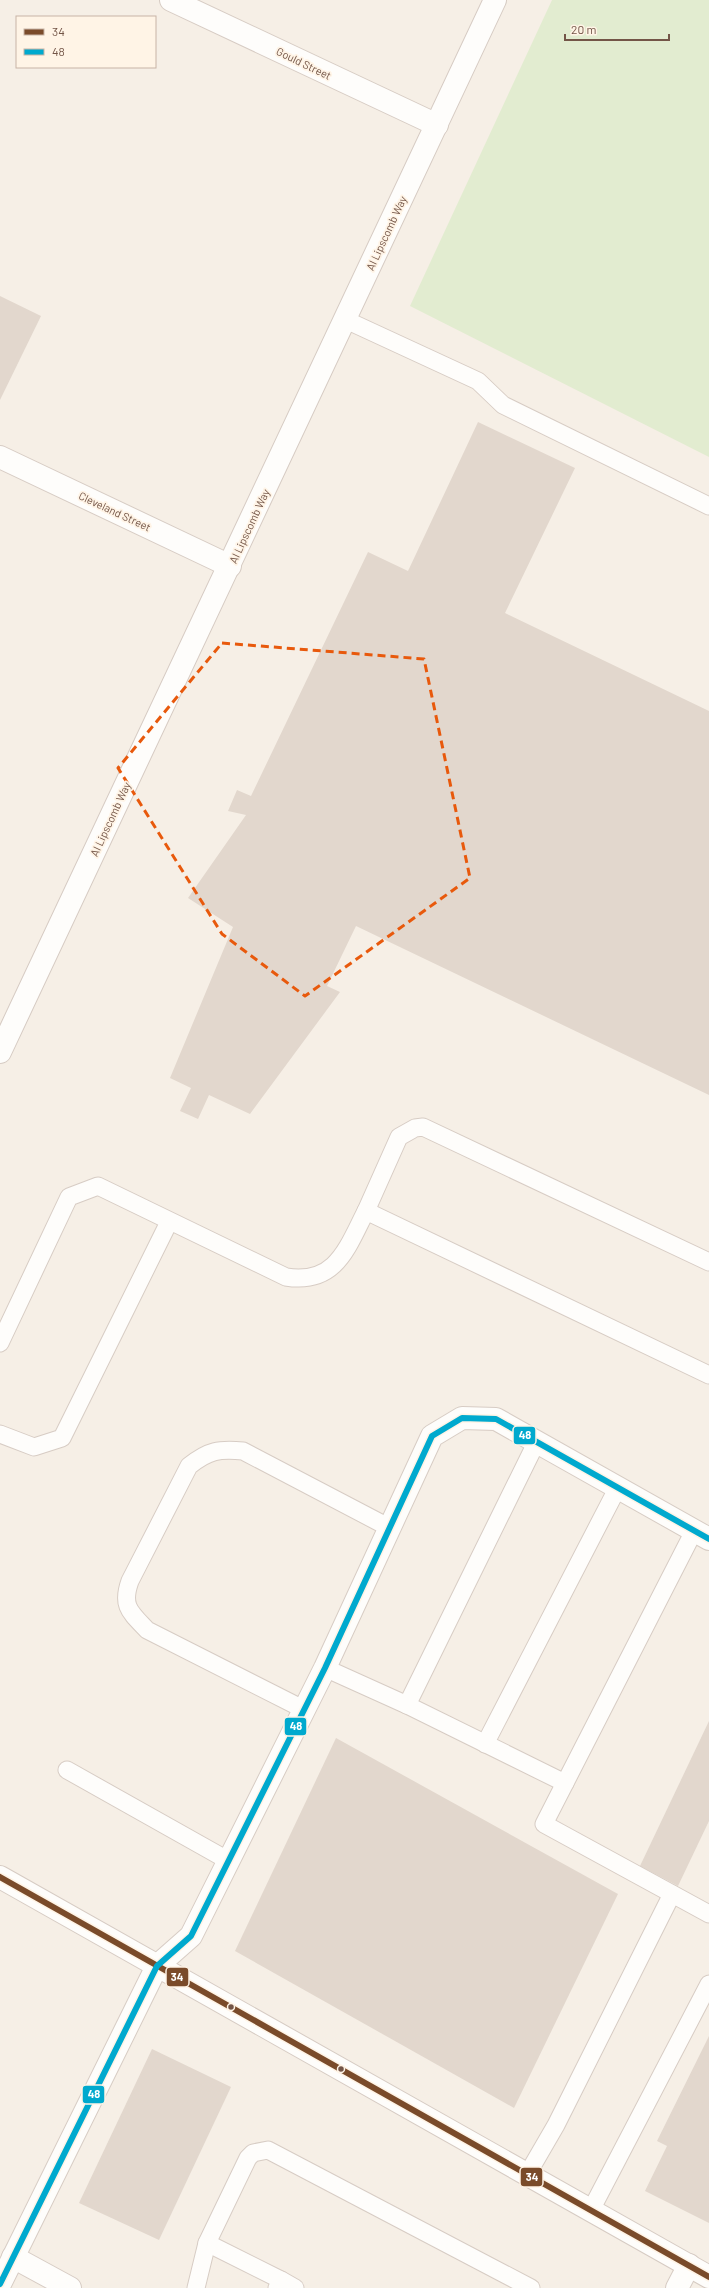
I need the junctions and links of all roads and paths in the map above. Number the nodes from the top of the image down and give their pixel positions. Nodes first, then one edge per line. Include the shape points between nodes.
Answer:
1 (171, 0) edge
2 (495, 0) edge
3 (437, 125) junction
4 (346, 320) junction
5 (0, 456) edge
6 (709, 506) edge
7 (230, 566) junction
8 (0, 1052) edge
9 (366, 1211) junction
10 (169, 1222) junction
11 (709, 1262) edge
12 (0, 1343) edge
13 (709, 1375) edge
14 (0, 1434) edge
15 (537, 1441) junction
16 (617, 1489) junction
17 (390, 1528) junction
18 (701, 1535) edge
19 (325, 1668) junction
20 (407, 1705) junction
21 (305, 1710) junction
22 (485, 1744) junction
23 (67, 1770) dead end
24 (565, 1783) junction
25 (229, 1861) junction
26 (0, 1877) edge
27 (672, 1894) junction
28 (709, 1914) edge
29 (157, 1966) junction
30 (709, 1984) edge
31 (527, 2175) junction
32 (591, 2210) junction
33 (207, 2243) junction
34 (13, 2257) junction
35 (689, 2265) junction
36 (709, 2277) edge
37 (0, 2284) edge
38 (285, 2286) edge
39 (70, 2288) edge
40 (196, 2288) edge
41 (531, 2288) edge
42 (676, 2288) edge

1 - 3 street, Gould Street
2 - 3 street, Al Lipscomb Way
3 - 4 street, Al Lipscomb Way
4 - 6 lane via 478,381 503,405
4 - 7 street, Al Lipscomb Way
5 - 7 street, Cleveland Street
7 - 8 street, Al Lipscomb Way
9 - 10 lane via 342,1258 316,1276 301,1280 286,1277
9 - 11 lane via 399,1137 415,1128 423,1127
9 - 13 lane
10 - 12 lane via 98,1186 70,1197
10 - 14 lane via 62,1438 34,1447
15 - 16 street
15 - 17 street via 496,1419 462,1418 432,1436
15 - 20 lane
16 - 18 street
16 - 22 lane
17 - 19 street
17 - 21 lane via 243,1451 220,1449 202,1456 189,1466 130,1581 125,1595 130,1612 147,1630
18 - 24 lane
19 - 20 lane
19 - 21 street
20 - 22 lane
21 - 25 street
22 - 24 lane
23 - 25 lane
24 - 27 lane via 544,1824
25 - 29 street via 192,1936
26 - 29 street
27 - 28 lane
27 - 31 lane via 556,2125
29 - 31 street
29 - 34 street
30 - 32 lane
31 - 32 street
32 - 35 street
33 - 38 lane
33 - 40 lane
33 - 41 lane via 248,2158 253,2153 268,2150
34 - 37 street
34 - 39 street
35 - 36 street
35 - 42 street

